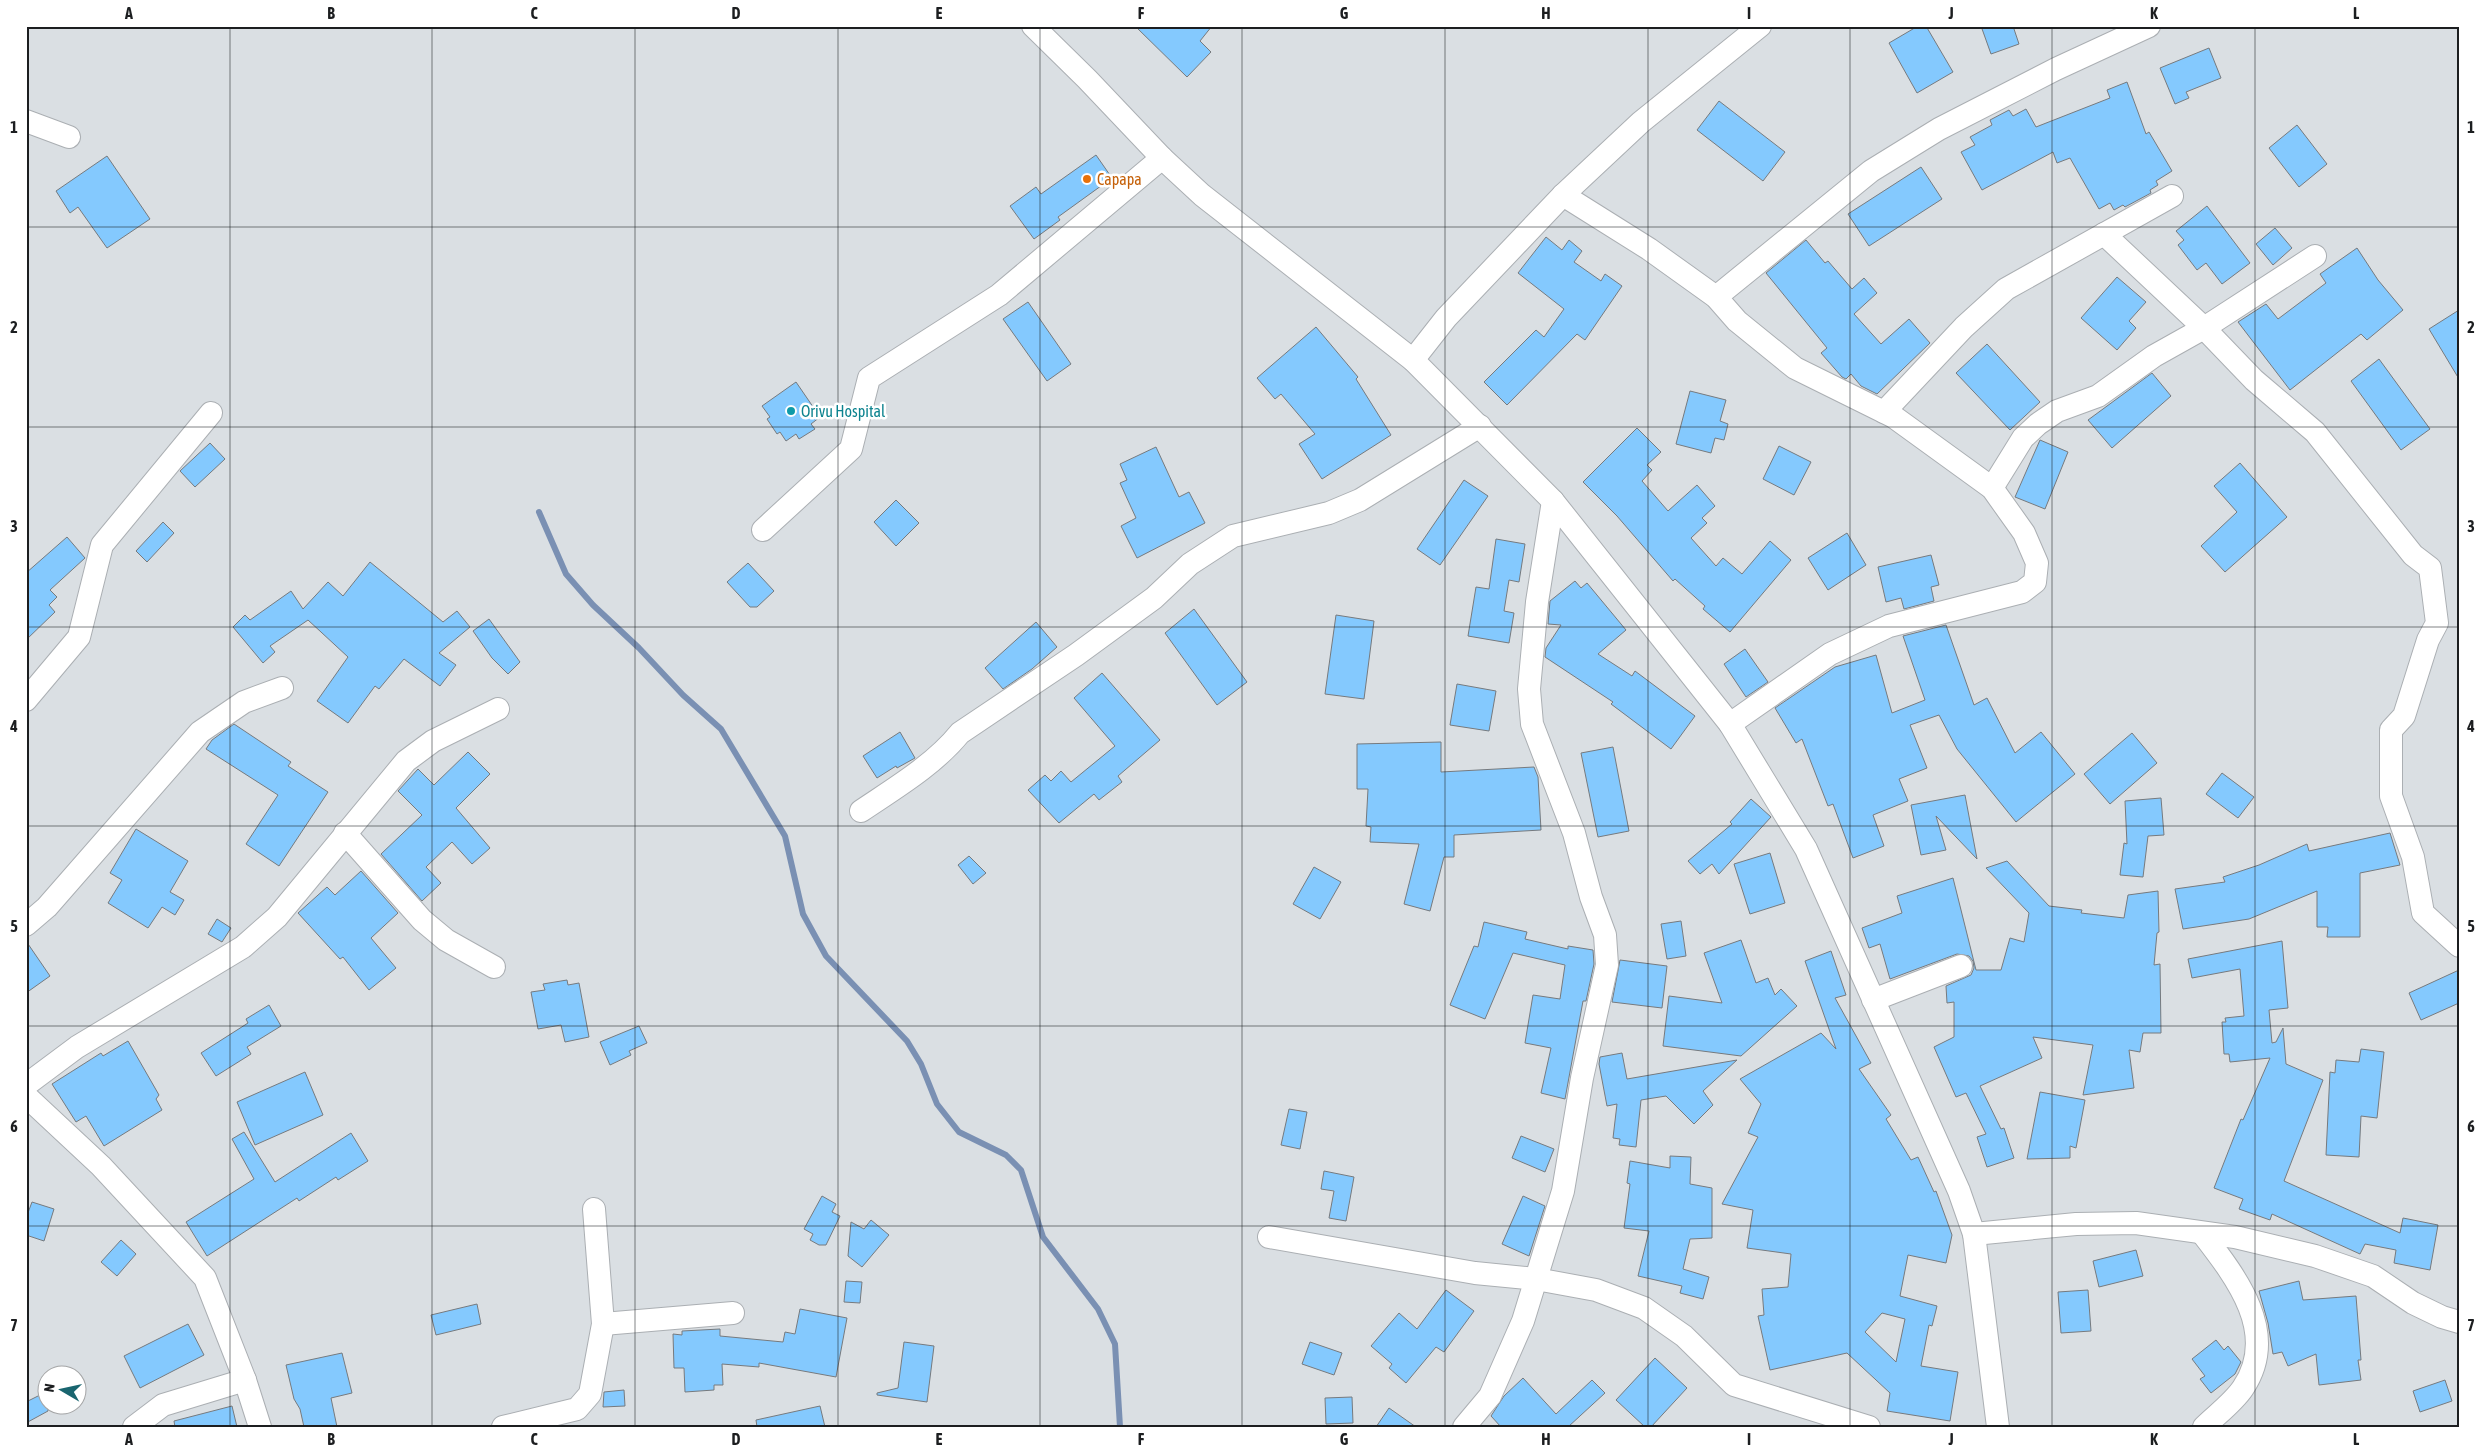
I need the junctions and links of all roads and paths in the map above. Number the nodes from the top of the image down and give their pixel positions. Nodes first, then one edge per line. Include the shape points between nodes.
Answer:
1 (1033, 26) edge
2 (1760, 26) edge
3 (2149, 26) edge
4 (26, 121) edge
5 (70, 137) dead end
6 (1162, 158) junction
7 (1563, 195) junction
8 (2172, 196) dead end
9 (2104, 234) junction
10 (2315, 256) dead end
11 (1716, 297) junction
12 (2204, 328) junction
13 (1413, 360) junction
14 (1884, 412) junction
15 (211, 413) dead end
16 (1480, 426) junction
17 (1992, 488) junction
18 (1553, 501) junction
19 (763, 530) dead end
20 (282, 688) dead end
21 (26, 700) edge
22 (498, 709) dead end
23 (1730, 724) junction
24 (861, 811) dead end
25 (345, 833) junction
26 (26, 925) edge
27 (2459, 946) edge
28 (1961, 966) dead end
29 (494, 967) dead end
30 (1873, 1000) junction
31 (26, 1085) edge
32 (26, 1096) edge
33 (594, 1209) dead end
34 (2202, 1233) junction
35 (1974, 1234) junction
36 (1268, 1237) dead end
37 (1536, 1279) junction
38 (733, 1313) dead end
39 (2459, 1322) edge
40 (603, 1324) junction
41 (245, 1380) junction
42 (134, 1427) edge
43 (260, 1427) edge
44 (503, 1427) edge
45 (1464, 1427) edge
46 (1869, 1427) edge
47 (1998, 1427) edge
48 (2204, 1427) edge

1 - 6 street
2 - 7 street via 1641,122
3 - 11 street via 1939,129 1871,170
4 - 5 street
6 - 13 street via 1202,195
6 - 19 street via 999,295 869,378 851,449
7 - 11 street via 1649,249
7 - 13 street via 1446,318
8 - 9 street
9 - 12 street
9 - 14 street via 2006,289 1964,327
10 - 12 street
11 - 14 street via 1737,321 1795,368
12 - 17 street via 2154,356 2098,396 2057,412 2038,424 2023,438
12 - 27 street via 2254,380 2315,432 2414,555 2430,568 2437,623 2428,640 2404,716 2391,730 2391,796 2413,857 2423,912
13 - 16 street
14 - 17 street
15 - 21 street via 102,545 79,637
16 - 18 street
16 - 24 street via 1360,500 1330,513 1233,536 1190,564 1154,598 1076,655 960,733 948,747
17 - 23 street via 2024,533 2037,563 2035,582 2022,592 1889,626 1830,654
18 - 23 street
18 - 37 street via 1537,602 1529,689 1532,724 1574,833 1605,935 1608,965 1582,1078 1563,1191
20 - 26 street via 244,702 200,732 47,907
22 - 25 street via 432,741 406,760
23 - 30 street via 1806,849
25 - 29 street via 422,920 446,940
25 - 31 street via 277,917 243,947 77,1047
28 - 30 street
30 - 35 street via 1959,1191
32 - 41 street via 101,1166 205,1278
33 - 40 street
34 - 35 street via 2136,1223 2076,1224
34 - 39 street via 2235,1237 2315,1256 2373,1276 2413,1303
34 - 48 street via 2236,1276 2256,1326 2258,1347 2242,1389
35 - 47 street
36 - 37 street via 1475,1273
37 - 45 street via 1524,1321 1490,1396
37 - 46 street via 1596,1290 1644,1308 1684,1336 1734,1385
38 - 40 street
40 - 44 street via 590,1394 577,1409
41 - 42 street via 163,1405
41 - 43 street

